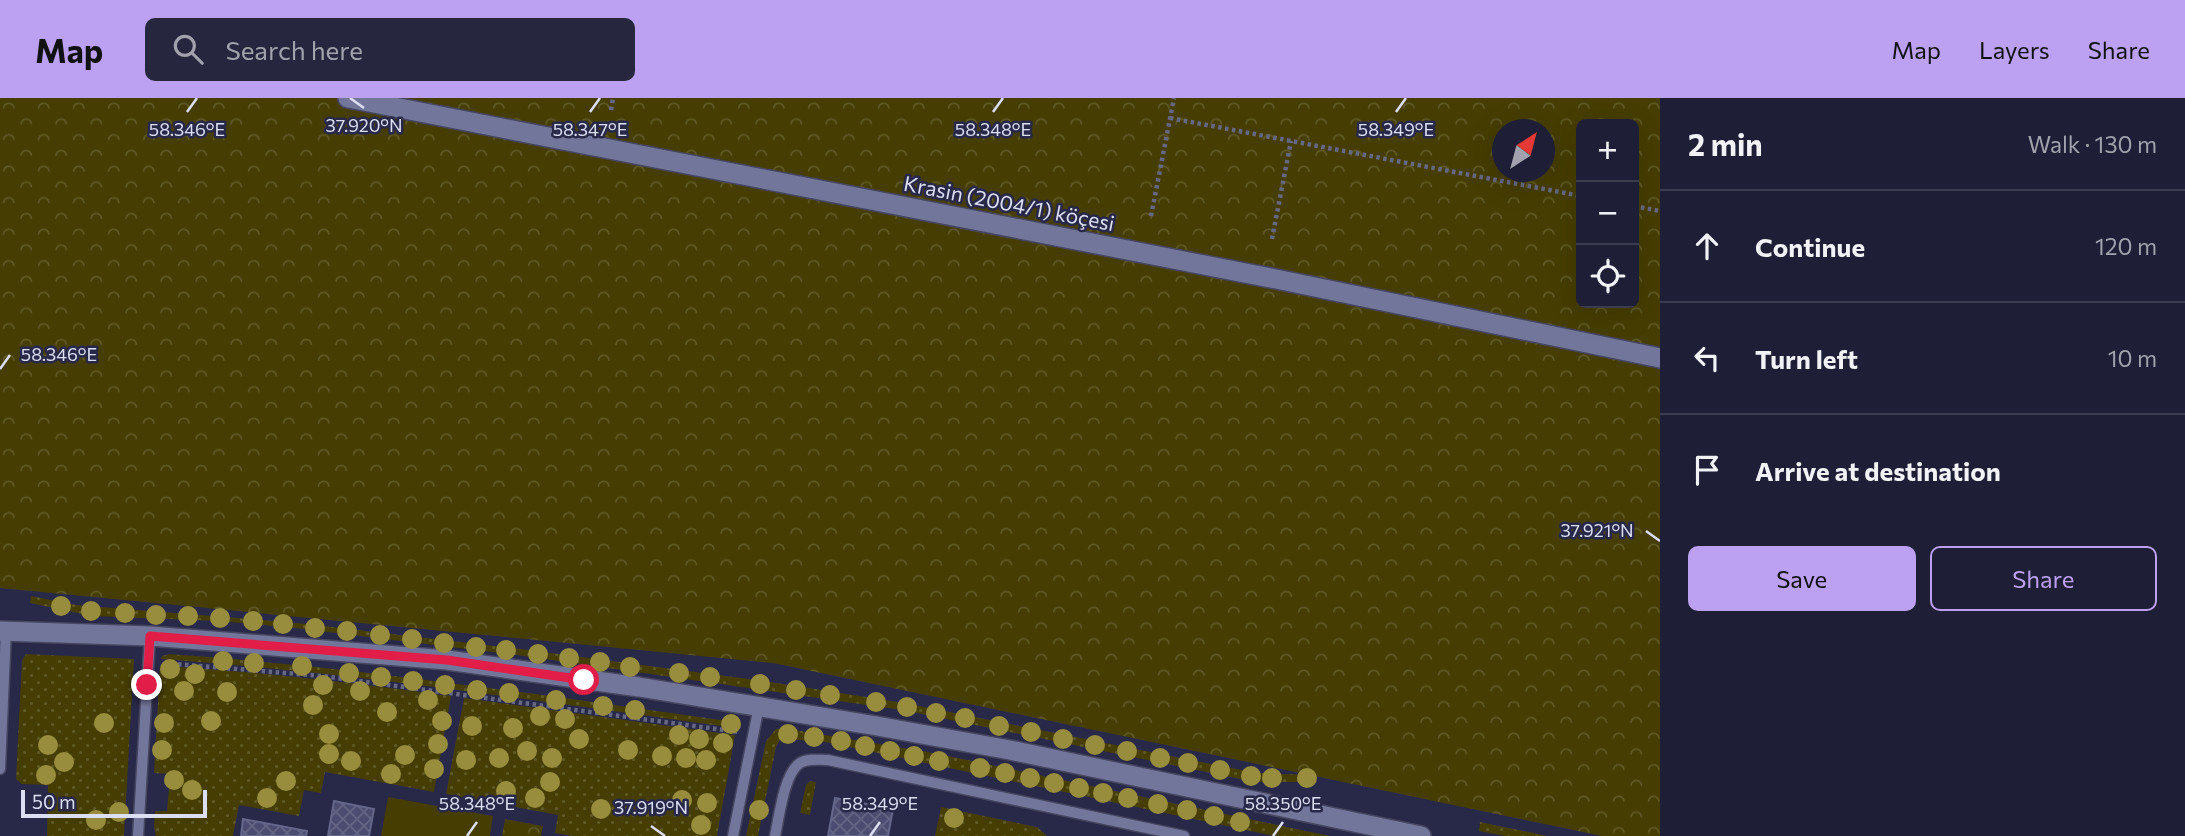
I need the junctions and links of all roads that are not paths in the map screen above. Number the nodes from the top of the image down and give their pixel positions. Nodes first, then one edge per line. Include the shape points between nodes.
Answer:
1 (348, 98) edge
2 (1660, 358) edge
3 (3, 631) edge
4 (150, 636) junction
5 (760, 706) junction
6 (0, 769) edge
7 (138, 836) edge
8 (733, 836) edge
9 (775, 836) edge
10 (1184, 836) edge
11 (1421, 836) edge

1 - 2 street, Krasin (2004/1) köçesi
3 - 4 street
3 - 6 lane
4 - 5 street via 447,660
4 - 7 lane
5 - 8 lane
5 - 11 street via 1010,750
9 - 10 lane via 793,771 799,763 828,760

